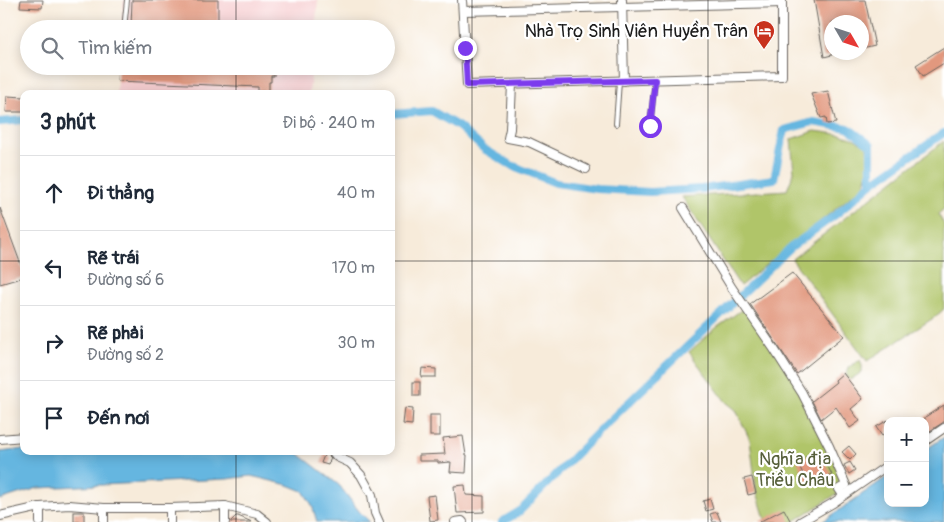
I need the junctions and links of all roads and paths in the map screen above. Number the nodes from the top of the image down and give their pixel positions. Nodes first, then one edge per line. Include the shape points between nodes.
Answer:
1 (127, 0) edge
2 (462, 0) edge
3 (782, 2) edge
4 (622, 3) edge
5 (463, 11) junction
6 (125, 20) edge
7 (655, 80) junction
8 (622, 81) junction
9 (512, 84) junction
10 (616, 124) dead end
11 (650, 126) dead end
12 (586, 169) dead end
13 (683, 208) dead end
14 (944, 428) edge
15 (20, 437) edge
16 (929, 438) edge
17 (0, 439) edge
18 (335, 455) edge
19 (884, 469) edge
20 (843, 496) junction
21 (225, 506) junction
22 (40, 507) junction
23 (104, 508) junction
24 (170, 508) junction
25 (0, 516) edge
26 (40, 522) edge
27 (104, 522) edge
28 (170, 522) edge
29 (225, 522) edge
30 (267, 522) edge
31 (379, 522) edge
32 (455, 522) edge
33 (463, 522) edge
34 (800, 522) edge

1 - 6 lane
2 - 5 street
3 - 4 street
3 - 7 street via 782,76
4 - 5 street
4 - 8 street
5 - 9 street via 467,85
7 - 8 street
7 - 11 lane
8 - 9 street
8 - 10 lane
9 - 12 street via 508,138 529,142
13 - 20 street via 802,393 846,485 839,489
14 - 16 street
15 - 17 street
18 - 31 street via 350,463 361,475 372,495
19 - 20 street
20 - 34 street
21 - 24 street
21 - 29 street
21 - 30 street via 257,514
22 - 23 street
22 - 25 street
22 - 26 street
23 - 24 street
23 - 27 street
24 - 28 street
32 - 33 street

